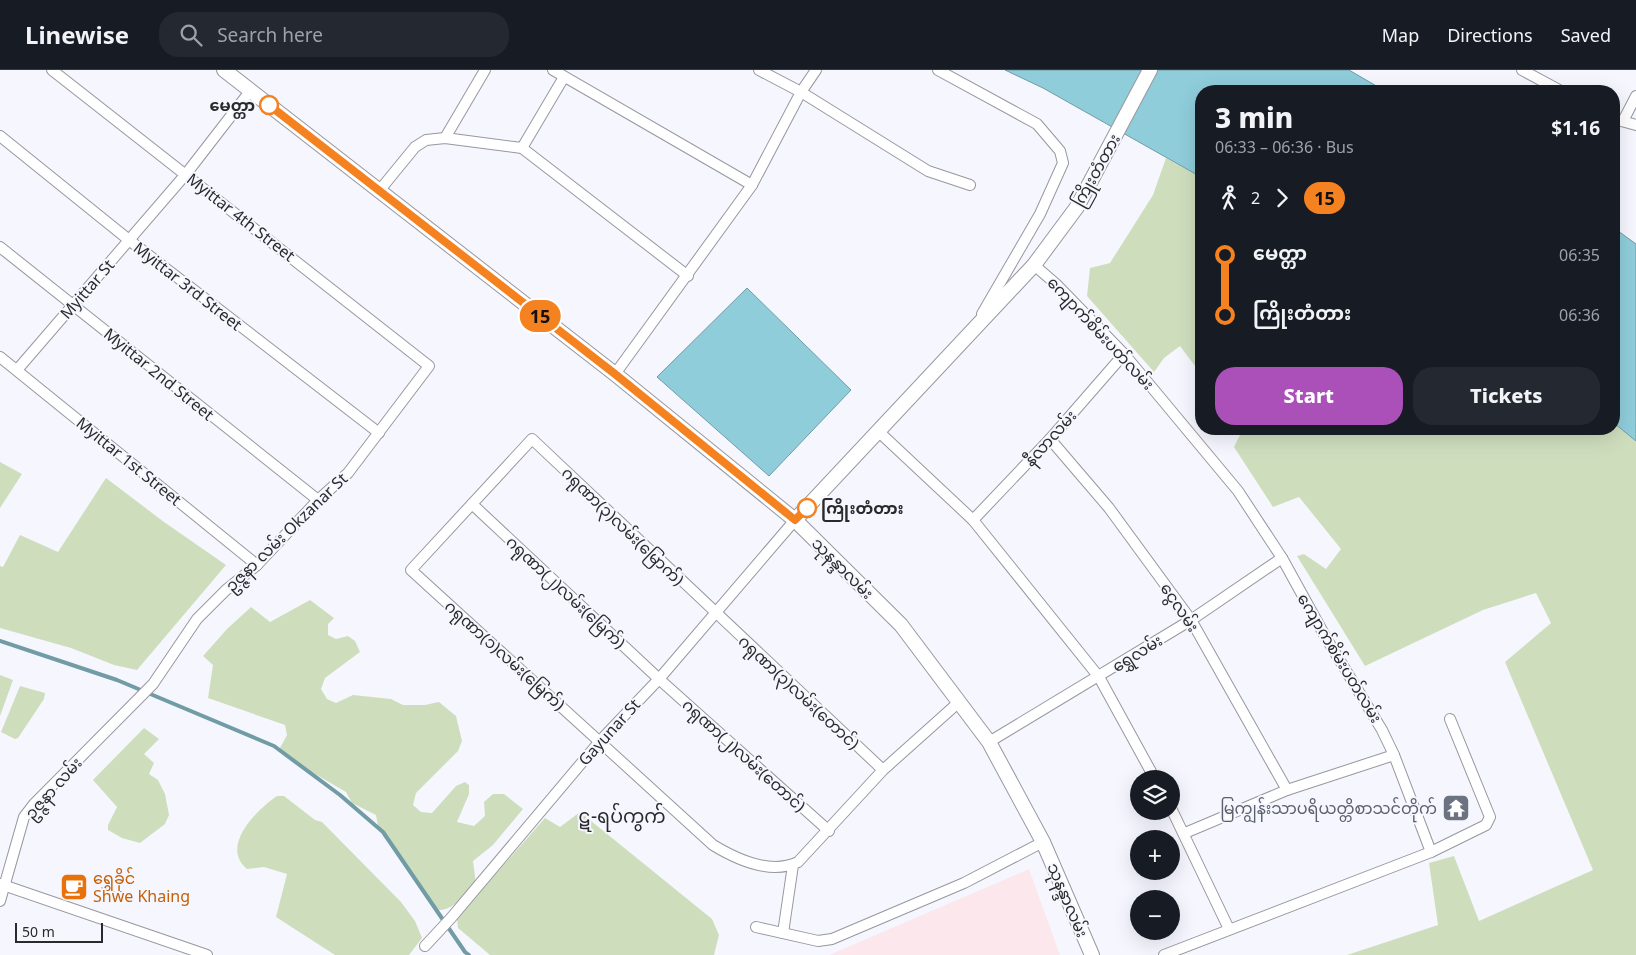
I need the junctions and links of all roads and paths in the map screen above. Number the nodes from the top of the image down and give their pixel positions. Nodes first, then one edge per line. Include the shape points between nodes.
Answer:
1 (52, 70) edge
2 (224, 70) edge
3 (485, 70) edge
4 (553, 70) edge
5 (759, 70) edge
6 (816, 70) edge
7 (938, 70) edge
8 (1150, 70) edge
9 (1522, 70) edge
10 (564, 77) junction
11 (1550, 85) edge
12 (251, 90) junction
13 (801, 92) junction
14 (1636, 96) edge
15 (1620, 117) edge
16 (1620, 121) edge
17 (1636, 125) edge
18 (0, 136) edge
19 (446, 138) junction
20 (522, 148) junction
21 (186, 174) junction
22 (752, 185) junction
23 (970, 185) dead end
24 (379, 191) junction
25 (129, 240) junction
26 (0, 247) edge
27 (1036, 262) junction
28 (688, 276) junction
29 (74, 304) junction
30 (973, 330) junction
31 (1124, 354) junction
32 (0, 357) edge
33 (429, 366) joint
34 (17, 370) junction
35 (615, 374) junction
36 (878, 432) junction
37 (379, 433) junction
38 (1050, 440) junction
39 (318, 500) junction
40 (472, 504) junction
41 (795, 520) junction
42 (973, 520) junction
43 (1282, 558) junction
44 (257, 565) junction
45 (715, 613) junction
46 (1191, 620) junction
47 (1099, 677) junction
48 (659, 679) junction
49 (142, 696) joint
50 (959, 702) junction
51 (1450, 719) dead end
52 (600, 740) junction
53 (989, 742) junction
54 (1394, 755) junction
55 (883, 770) junction
56 (1150, 770) edge
57 (1287, 790) junction
58 (1178, 820) edge
59 (829, 832) junction
60 (1185, 832) junction
61 (1043, 842) junction
62 (1430, 852) junction
63 (793, 865) junction
64 (3, 885) edge
65 (0, 901) edge
66 (756, 926) dead end
67 (1229, 929) junction
68 (783, 933) junction
69 (425, 946) dead end
70 (207, 955) edge
71 (1092, 955) edge
72 (1164, 955) edge

1 - 21 street, Myittar 4th Street
2 - 12 main road, သုနန္ဒာလမ်း
3 - 19 street
4 - 10 street
5 - 13 street
6 - 13 street
7 - 30 street via 1037,124 1060,151 1063,163 1040,214
8 - 27 main road, ကြိုးတံတား via 1077,206
9 - 11 street
10 - 20 street
10 - 22 street
12 - 21 street, Myittar St
12 - 24 main road, သုနန္ဒာလမ်း
13 - 22 street
13 - 23 street via 928,171
14 - 15 street
16 - 17 street
18 - 25 street, Myittar 3rd Street
19 - 20 street
19 - 24 street via 420,143
20 - 28 street
21 - 25 street, Myittar St
21 - 33 street, Myittar 4th Street
22 - 28 street
24 - 35 main road, သုနန္ဒာလမ်း
25 - 29 street, Myittar St
25 - 37 street, Myittar 3rd Street
26 - 29 street, Myittar 2nd Street
27 - 30 main road, ကြိုးတံတား
27 - 31 street, ကျောက်စိမ်းပတ်လမ်း
28 - 35 street
29 - 34 street, Myittar St
29 - 39 street, Myittar 2nd Street
30 - 36 main road, ကြိုးတံတား
31 - 38 street, နီလာလမ်း
31 - 43 street, ကျောက်စိမ်းပတ်လမ်း via 1238,492
32 - 34 street, Myittar 1st Street
33 - 37 street, ဥဇ္ဇနာ လမ်း Okzanar St
34 - 44 street, Myittar 1st Street
35 - 41 main road, သုနန္ဒာလမ်း
36 - 41 main road, ကြိုးတံတား
36 - 42 street
37 - 39 street, ဥဇ္ဇနာ လမ်း Okzanar St via 348,473
38 - 42 street, နီလာလမ်း
38 - 46 street, ငွေလမ်း via 1109,508
39 - 44 street, ဥဇ္ဇနာ လမ်း Okzanar St
40 - 45 street, ဂရုဏာ(၃)လမ်း(မြောက်) via 532,439
40 - 48 street, ဂရုဏာ(၂)လမ်း(မြေက်)
40 - 52 street, ဂရုဏာ(၁)လမ်း(မြေက်) via 411,570
41 - 45 street, Gayunar St
41 - 50 main road, သုနန္ဒာလမ်း via 900,625
42 - 47 street
43 - 46 street, ရွှေလမ်း
43 - 54 street, ကျောက်စိမ်းပတ်လမ်း
44 - 49 street, ဥဇ္ဇနာ လမ်း Okzanar St via 197,619
45 - 48 street, Gayunar St
45 - 55 street, ဂရုဏာ(၃)လမ်း(တောင်)
46 - 47 street, ရွှေလမ်း
46 - 57 street, ငွေလမ်း
47 - 53 street, ရွှေလမ်း
47 - 56 street
48 - 52 street, Gayunar St
48 - 59 street, ဂရုဏာ(၂)လမ်း(တောင်)
49 - 64 street, ဥဇ္ဇနာ လမ်း via 57,779 24,818
50 - 53 main road, သုနန္ဒာလမ်း
50 - 55 street
51 - 62 street via 1490,817 1486,825
52 - 63 street, ဂရုဏာ(၁)လမ်း(မြေက်) via 712,845 726,854 761,865
52 - 69 street, Gayunar St
53 - 61 main road, သုနန္ဒာလမ်း
54 - 57 street
54 - 62 street, ကျောက်စိမ်းပတ်လမ်း
55 - 59 street
57 - 60 street
58 - 60 street
59 - 63 street
60 - 67 street
61 - 68 street via 964,883 832,940 818,941
61 - 71 main road, သုနန္ဒာလမ်း
62 - 67 street
63 - 68 street
64 - 65 street, ဥဇ္ဇနာ လမ်း
64 - 70 street
66 - 68 street
67 - 72 street

